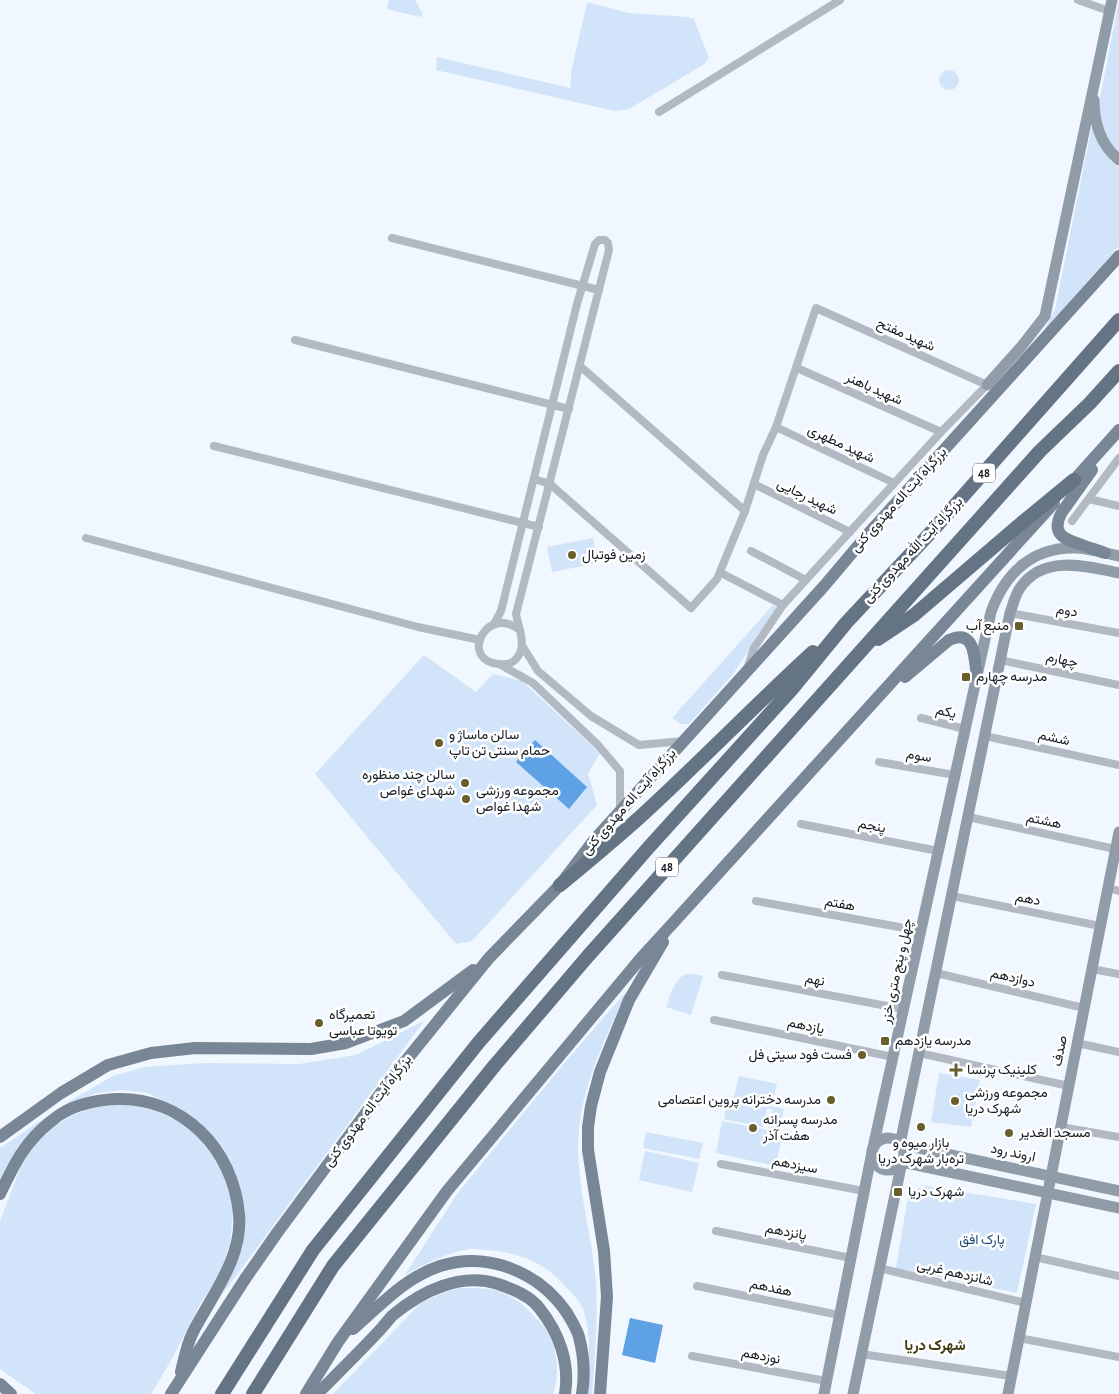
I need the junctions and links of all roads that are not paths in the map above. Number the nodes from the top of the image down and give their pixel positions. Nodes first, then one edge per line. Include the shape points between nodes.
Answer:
1 (840, 0) edge
2 (1078, 0) edge
3 (1110, 6) edge
4 (1095, 76) junction
5 (659, 112) dead end
6 (1119, 160) edge
7 (392, 238) dead end
8 (1119, 256) edge
9 (583, 286) junction
10 (599, 290) junction
11 (1119, 320) edge
12 (295, 340) dead end
13 (1034, 351) junction
14 (1007, 362) junction
15 (580, 366) junction
16 (797, 368) junction
17 (1119, 371) edge
18 (987, 385) junction
19 (1002, 387) junction
20 (552, 405) junction
21 (569, 408) junction
22 (776, 427) junction
23 (941, 432) junction
24 (1115, 435) edge
25 (214, 446) dead end
26 (1119, 458) edge
27 (534, 479) junction
28 (1074, 480) junction
29 (894, 483) junction
30 (550, 484) junction
31 (754, 484) dead end
32 (1089, 499) junction
33 (1119, 506) edge
34 (744, 511) junction
35 (1072, 521) dead end
36 (523, 523) junction
37 (538, 527) junction
38 (850, 532) junction
39 (86, 538) dead end
40 (1088, 550) junction
41 (751, 551) dead end
42 (1105, 553) junction
43 (1119, 556) edge
44 (1086, 566) junction
45 (1119, 573) edge
46 (725, 575) dead end
47 (806, 580) junction
48 (783, 605) junction
49 (1010, 613) junction
50 (494, 624) junction
51 (846, 624) junction
52 (520, 630) junction
53 (1119, 633) edge
54 (480, 640) junction
55 (523, 647) junction
56 (863, 649) junction
57 (1000, 660) junction
58 (501, 665) junction
59 (747, 670) junction
60 (977, 677) junction
61 (1119, 685) edge
62 (861, 715) junction
63 (921, 718) dead end
64 (965, 729) junction
65 (985, 736) junction
66 (683, 741) junction
67 (879, 762) dead end
68 (1119, 765) edge
69 (955, 775) junction
70 (620, 810) junction
71 (968, 817) junction
72 (801, 824) dead end
73 (1119, 832) edge
74 (1116, 849) junction
75 (938, 851) junction
76 (560, 885) junction
77 (1113, 889) edge
78 (952, 896) junction
79 (756, 901) dead end
80 (674, 922) junction
81 (1100, 926) junction
82 (921, 931) junction
83 (488, 958) junction
84 (1092, 968) junction
85 (936, 973) junction
86 (1119, 974) edge
87 (722, 975) dead end
88 (1084, 1008) junction
89 (904, 1009) junction
90 (714, 1020) dead end
91 (1077, 1043) junction
92 (1119, 1052) edge
93 (919, 1053) junction
94 (893, 1057) junction
95 (1068, 1086) junction
96 (1060, 1127) junction
97 (0, 1137) edge
98 (1119, 1137) edge
99 (900, 1144) junction
100 (872, 1152) junction
101 (902, 1162) junction
102 (721, 1164) dead end
103 (1051, 1176) junction
104 (864, 1191) junction
105 (1119, 1191) edge
106 (1047, 1193) junction
107 (0, 1194) edge
108 (1119, 1208) edge
109 (716, 1231) dead end
110 (1035, 1257) junction
111 (851, 1258) junction
112 (879, 1268) junction
113 (1119, 1276) edge
114 (697, 1286) dead end
115 (1026, 1303) junction
116 (839, 1315) junction
117 (1019, 1338) junction
118 (338, 1342) junction
119 (861, 1354) junction
120 (692, 1356) dead end
121 (1119, 1358) edge
122 (1011, 1376) junction
123 (180, 1379) junction
124 (826, 1381) junction
125 (0, 1384) edge
126 (11, 1394) edge
127 (171, 1394) edge
128 (222, 1394) edge
129 (252, 1394) edge
130 (306, 1394) edge
131 (316, 1394) edge
132 (565, 1394) edge
133 (582, 1394) edge
134 (600, 1394) edge
135 (824, 1394) edge
136 (853, 1394) edge
137 (1008, 1394) edge

1 - 5 street
2 - 3 street
3 - 4 main road
4 - 6 main road via 1096,124 1102,140
4 - 14 main road via 1045,316
7 - 9 street
8 - 13 main road, بزرگراه آیت اله مهدوی کنی
9 - 10 street
9 - 10 street via 595,244 604,240 610,248
9 - 20 street
10 - 15 street
11 - 51 highway, بزرگراه آیت الله مهدوی کنی / 48
12 - 20 street
13 - 14 main road
13 - 19 main road, بزرگراه آیت اله مهدوی کنی
14 - 18 main road
14 - 19 main road
15 - 21 street
15 - 34 street
16 - 18 street, شهید مفتح via 816,308
16 - 22 street
16 - 23 street, شهید باهنر
17 - 56 highway, 48 via 1040,451
18 - 23 street
19 - 59 main road, بزرگراه آیت اله مهدوی کنی
20 - 21 street
20 - 27 street
21 - 30 street
22 - 29 street, شهید مطهری
22 - 34 street
23 - 29 street
24 - 28 main road
24 - 42 main road via 1057,524 1066,540
25 - 36 street
26 - 32 street
27 - 30 street
27 - 36 street
28 - 56 highway via 914,615
28 - 62 main road
29 - 38 street
30 - 34 street via 692,608 717,579
30 - 37 street
31 - 38 street, شهید رجایی
32 - 33 street
32 - 35 street
36 - 37 street
36 - 50 street via 501,610
37 - 52 street via 516,614
38 - 47 street
39 - 54 street
40 - 42 main road
40 - 44 main road via 1080,557
40 - 60 main road, چهل و پنج متری خزر via 1075,548 1042,553 1022,564 1011,576 994,602
41 - 47 street
42 - 43 main road
44 - 45 main road
44 - 49 main road via 1054,566 1041,570 1021,587
46 - 48 street
47 - 48 street
48 - 59 street via 754,648
49 - 53 street, دوم
49 - 57 main road
50 - 52 street via 512,624
50 - 54 street via 485,630
51 - 76 highway via 776,686 639,818
51 - 128 highway, 48 via 479,1042 313,1250
52 - 55 street
54 - 58 street via 481,656 487,662
55 - 58 street via 511,664
55 - 66 street via 538,671 591,716 639,745
56 - 129 highway, 48 via 588,956 489,1073 333,1266
57 - 61 street, چهارم
57 - 65 main road
58 - 70 street via 533,684 598,745 620,771
59 - 66 main road, بزرگراه آیت اله مهدوی کنی
60 - 62 main road via 970,640 956,637 948,640
60 - 64 main road, چهل و پنج متری خزر
62 - 80 main road
63 - 64 street, یکم
64 - 69 main road, چهل و پنج متری خزر
65 - 68 street, ششم
65 - 71 main road
66 - 70 main road, بزرگراه آیت اله مهدوی کنی
67 - 69 street, سوم
69 - 75 main road, چهل و پنج متری خزر
70 - 76 main road, بزرگراه آیت اله مهدوی کنی
71 - 74 street, هشتم
71 - 78 main road
72 - 75 street, پنجم
73 - 74 main road, صدف
74 - 77 main road, صدف
75 - 82 main road, چهل و پنج متری خزر
76 - 83 main road, بزرگراه آیت اله مهدوی کنی
77 - 81 main road, صدف
78 - 81 street, دهم
78 - 85 main road
79 - 82 street, هفتم
80 - 118 main road via 640,958 447,1191
80 - 134 main road via 629,1000 600,1072 591,1106 588,1150 604,1251 607,1297
81 - 84 main road, صدف
82 - 89 main road, چهل و پنج متری خزر
83 - 97 main road via 404,1021 377,1032 346,1043 311,1049 195,1048 150,1052 108,1065 61,1093
83 - 123 main road, بزرگراه آیت اله مهدوی کنی via 330,1161 245,1279
84 - 86 street
84 - 88 main road, صدف
85 - 88 street, دوازدهم
85 - 93 main road
87 - 89 street, نهم
88 - 91 main road, صدف
89 - 94 main road, چهل و پنج متری خزر
90 - 94 street, یازدهم
91 - 92 street
91 - 95 main road, صدف
93 - 95 street
93 - 99 main road
94 - 100 main road, چهل و پنج متری خزر
95 - 96 main road, صدف
96 - 98 street
96 - 103 main road, صدف
99 - 100 main road via 886,1138 877,1143
99 - 101 main road via 904,1153
99 - 103 main road, اروند رود
100 - 101 main road via 874,1162 883,1169 893,1169
100 - 104 main road, چهل و پنج متری خزر
101 - 106 main road
101 - 112 main road
102 - 104 street, سیزدهم
103 - 105 main road, اروند رود
103 - 106 main road, صدف
104 - 111 main road, چهل و پنج متری خزر
106 - 108 main road
106 - 110 main road, صدف
107 - 123 main road via 30,1140 61,1114 102,1100 129,1099 150,1103 174,1112 208,1138 225,1163 236,1193 239,1231 236,1248 218,1290 192,1333
109 - 111 street, پانزدهم
110 - 113 street
110 - 115 main road, صدف
111 - 116 main road, چهل و پنج متری خزر
112 - 115 street, شانزدهم غربی
112 - 119 main road
114 - 116 street, هفدهم
115 - 117 main road, صدف
116 - 124 main road, چهل و پنج متری خزر
117 - 121 street
117 - 122 main road, صدف
118 - 130 main road
118 - 133 main road via 400,1286 420,1275 440,1266 464,1261 487,1262 523,1273 558,1301 579,1335 583,1360
119 - 122 street
119 - 136 main road
120 - 124 street, نوزدهم
122 - 137 main road, صدف
123 - 127 main road, بزرگراه آیت اله مهدوی کنی
124 - 135 main road, چهل و پنج متری خزر
125 - 126 main road
131 - 132 main road via 393,1316 434,1289 471,1280 507,1287 538,1306 560,1341 566,1375

